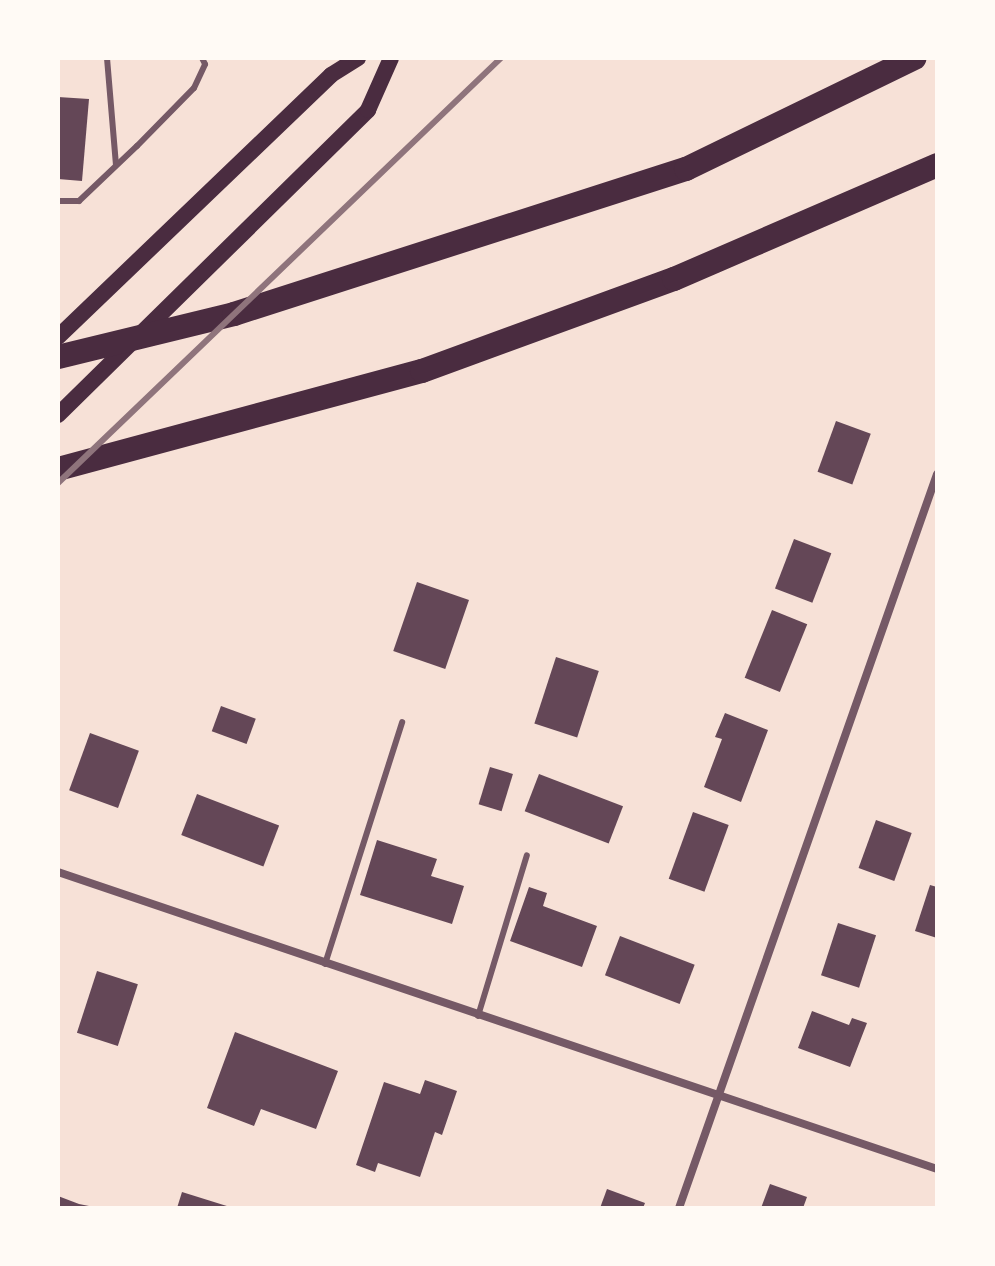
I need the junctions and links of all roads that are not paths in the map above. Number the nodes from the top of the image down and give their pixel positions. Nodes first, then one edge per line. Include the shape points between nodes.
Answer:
1 (107, 58) edge
2 (202, 58) edge
3 (358, 58) edge
4 (391, 58) edge
5 (915, 58) edge
6 (116, 165) junction
7 (937, 165) edge
8 (58, 201) edge
9 (58, 337) edge
10 (58, 357) edge
11 (58, 415) edge
12 (122, 454) junction
13 (58, 469) edge
14 (937, 474) edge
15 (58, 484) edge
16 (402, 722) dead end
17 (527, 855) dead end
18 (58, 872) edge
19 (325, 964) junction
20 (478, 1016) junction
21 (717, 1099) junction
22 (937, 1169) edge
23 (679, 1208) edge

1 - 6 lane
2 - 6 lane via 205,64 194,88
3 - 9 main road via 331,75
4 - 11 main road via 368,110
5 - 10 highway via 686,169 234,314
6 - 8 lane via 79,201
7 - 12 highway via 768,241 422,371
12 - 13 highway
12 - 15 highway
14 - 21 street
16 - 19 lane
17 - 20 lane
18 - 19 street
19 - 20 street
20 - 21 street
21 - 22 street
21 - 23 street

